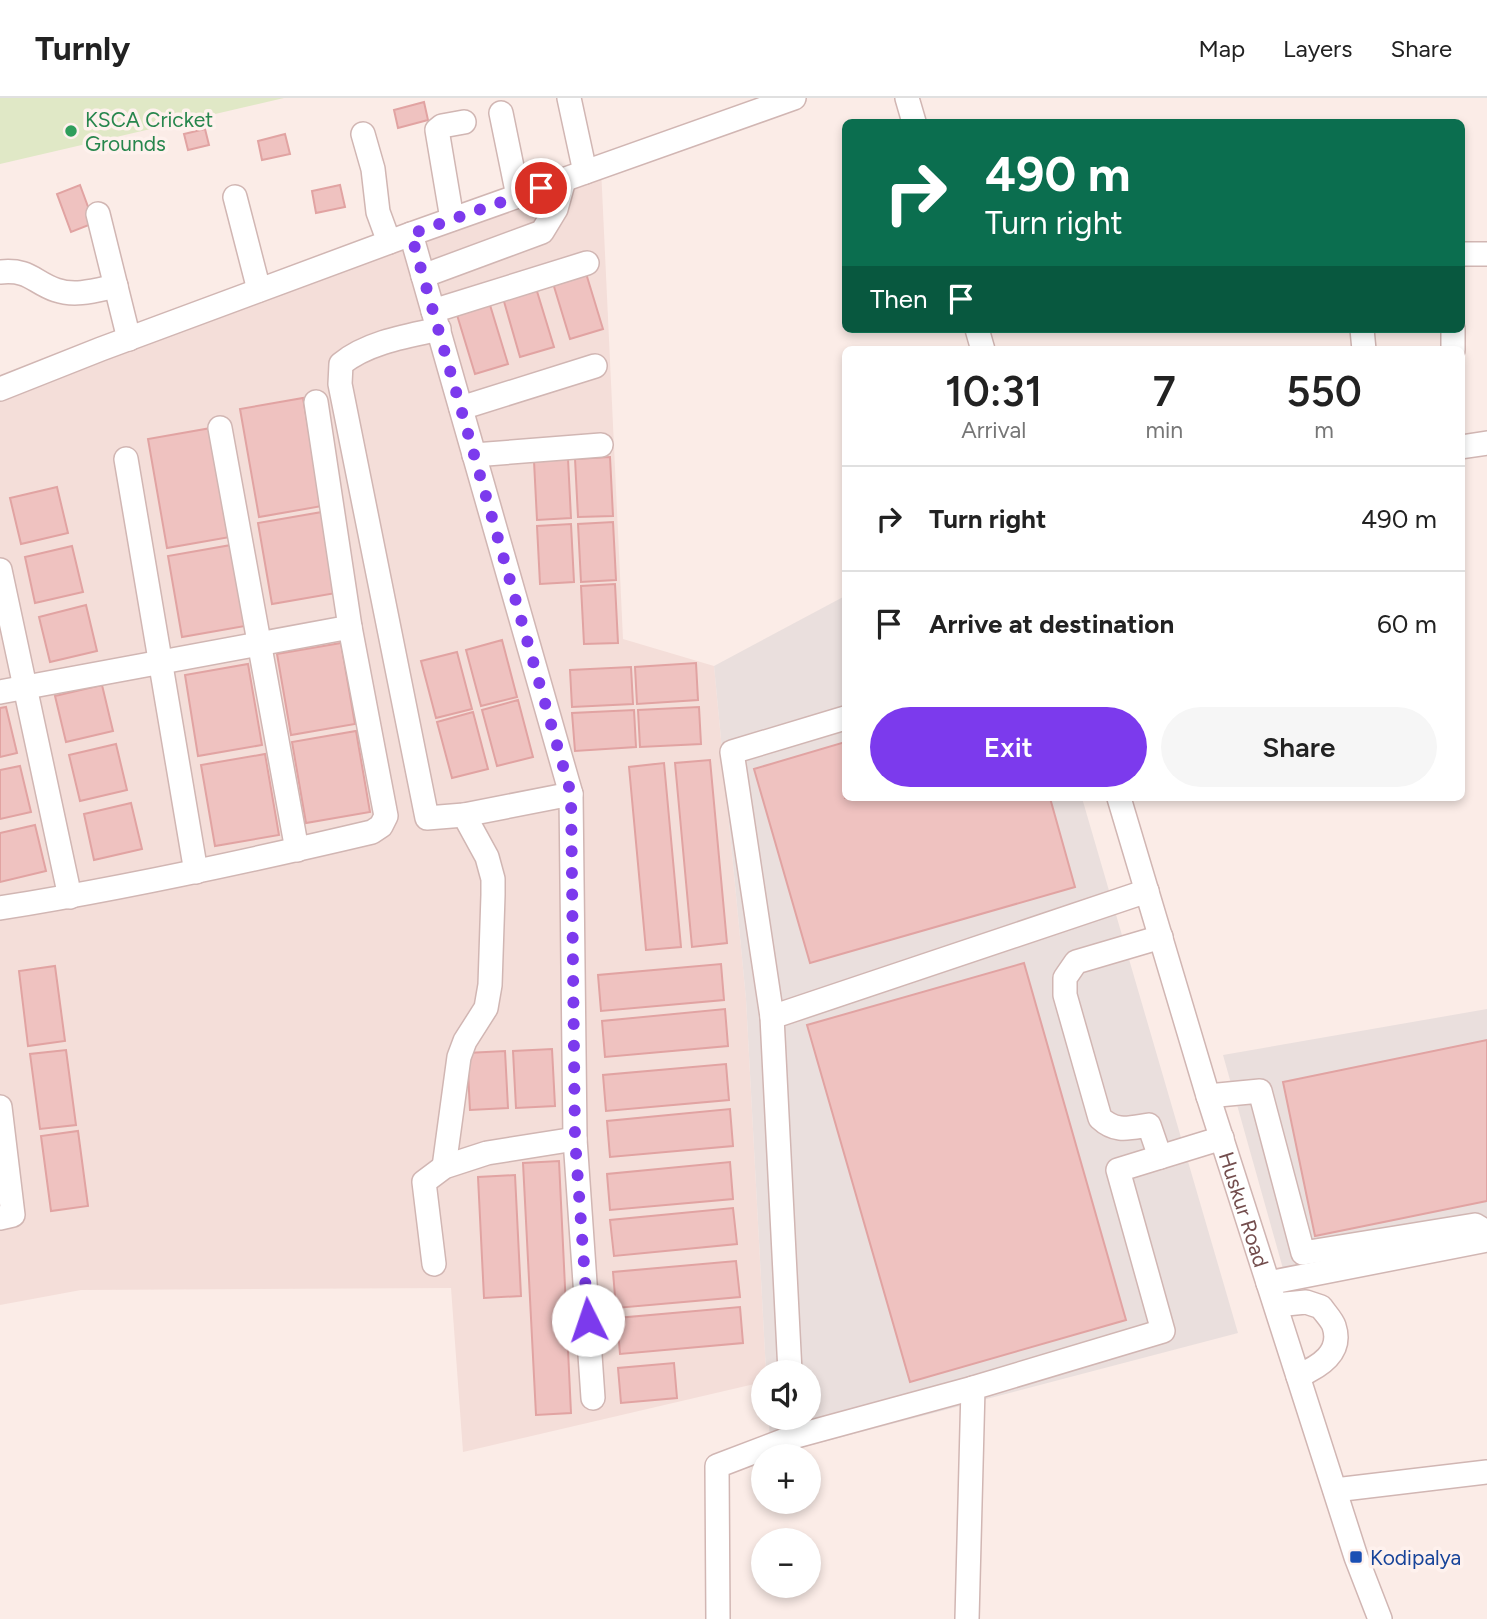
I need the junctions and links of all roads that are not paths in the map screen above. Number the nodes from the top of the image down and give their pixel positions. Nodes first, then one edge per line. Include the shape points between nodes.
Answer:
1 (569, 98) edge
2 (794, 98) edge
3 (907, 98) edge
4 (501, 113) dead end
5 (913, 119) edge
6 (464, 122) dead end
7 (363, 134) dead end
8 (575, 176) junction
9 (518, 196) junction
10 (235, 197) dead end
11 (98, 214) dead end
12 (452, 219) junction
13 (400, 238) junction
14 (1465, 254) edge
15 (1487, 254) edge
16 (587, 262) dead end
17 (0, 272) edge
18 (423, 276) junction
19 (116, 286) junction
20 (259, 290) junction
21 (436, 320) junction
22 (129, 338) junction
23 (595, 366) dead end
24 (0, 389) edge
25 (316, 402) dead end
26 (461, 408) junction
27 (220, 428) dead end
28 (1487, 443) edge
29 (601, 444) dead end
30 (1465, 446) edge
31 (474, 455) junction
32 (127, 459) dead end
33 (0, 570) edge
34 (350, 627) junction
35 (259, 645) junction
36 (162, 661) junction
37 (24, 687) junction
38 (0, 692) edge
39 (842, 719) edge
40 (571, 794) junction
41 (1120, 801) edge
42 (464, 814) junction
43 (296, 850) junction
44 (195, 872) junction
45 (1147, 891) junction
46 (70, 897) junction
47 (0, 908) edge
48 (1161, 937) junction
49 (772, 1017) junction
50 (1208, 1096) junction
51 (0, 1113) edge
52 (1222, 1138) junction
53 (575, 1139) junction
54 (1160, 1157) junction
55 (444, 1167) junction
56 (0, 1218) edge
57 (1487, 1232) edge
58 (1487, 1240) edge
59 (434, 1264) dead end
60 (1268, 1283) junction
61 (1276, 1305) junction
62 (789, 1360) edge
63 (1298, 1376) junction
64 (973, 1388) junction
65 (593, 1398) dead end
66 (821, 1421) edge
67 (787, 1430) edge
68 (1487, 1472) edge
69 (1335, 1490) junction
70 (718, 1619) edge
71 (967, 1619) edge
72 (1380, 1619) edge

1 - 8 street
2 - 8 street
3 - 5 street
4 - 9 street
6 - 12 street via 437,130
7 - 13 street via 378,212
8 - 9 street
8 - 18 street via 542,232
9 - 12 street
10 - 20 street
11 - 19 street
12 - 13 street
13 - 18 street
13 - 20 street
14 - 15 street
16 - 21 street
17 - 19 street via 26,274 66,293
18 - 21 street
19 - 22 street
20 - 22 street
21 - 26 street
21 - 42 street via 353,354 341,364 340,384 427,818
22 - 24 street
23 - 26 street
25 - 34 street
26 - 31 street
27 - 35 street
28 - 30 street
29 - 31 street
31 - 40 street
32 - 36 street
33 - 37 street
34 - 35 street
34 - 43 street via 386,816 372,832
35 - 36 street
35 - 43 street
36 - 37 street
36 - 44 street
37 - 38 street
37 - 46 street
39 - 49 street via 732,752
40 - 42 street
40 - 53 street
41 - 45 street, Huskur Road
42 - 55 street via 493,879 490,985 486,1007 459,1058
43 - 44 street
44 - 46 street
45 - 48 street, Huskur Road
45 - 49 street
46 - 47 street
48 - 50 street, Huskur Road
48 - 54 street via 1076,961 1065,978 1065,995 1100,1118 1119,1130 1149,1125
49 - 62 street
50 - 52 street, Huskur Road
50 - 57 street via 1260,1091 1303,1252 1475,1226
51 - 56 street via 13,1215
52 - 54 street
52 - 60 street, Huskur Road
53 - 55 street via 487,1153
53 - 65 street
54 - 64 street via 1118,1170 1163,1331
55 - 59 street via 424,1182
58 - 60 street
60 - 61 street, Huskur Road
61 - 63 street, Huskur Road
61 - 63 street via 1306,1302 1321,1307 1334,1327 1335,1348 1326,1361
63 - 69 street, Huskur Road
64 - 66 street
64 - 71 street
67 - 70 street via 717,1466
68 - 69 street
69 - 72 street, Huskur Road

